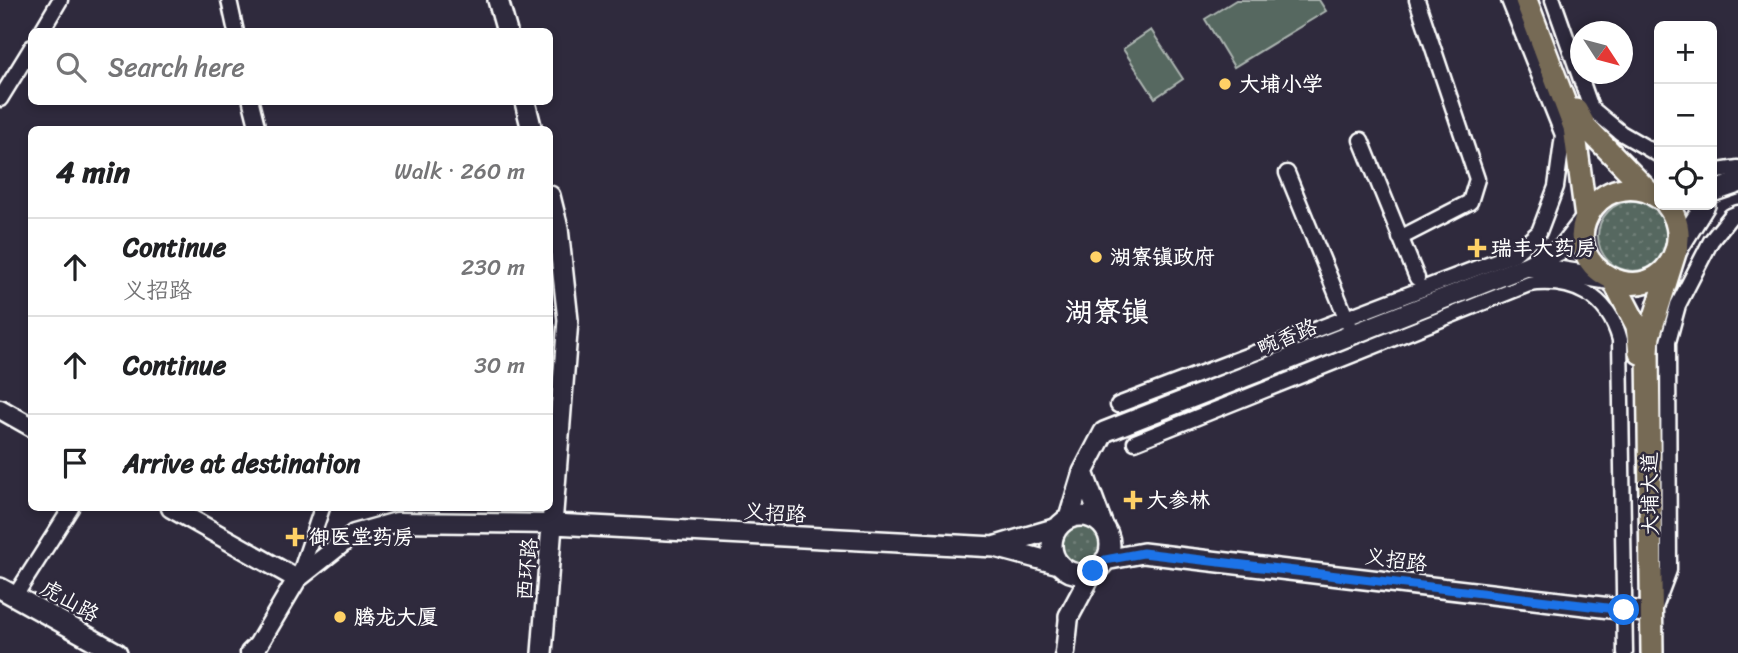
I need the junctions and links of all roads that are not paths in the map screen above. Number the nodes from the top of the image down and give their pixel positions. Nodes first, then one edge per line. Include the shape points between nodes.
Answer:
1 (60, 0) edge
2 (229, 0) edge
3 (498, 0) edge
4 (1417, 0) edge
5 (1509, 0) edge
6 (1526, 0) edge
7 (1533, 0) edge
8 (1553, 0) edge
9 (43, 28) edge
10 (235, 28) edge
11 (505, 28) edge
12 (28, 54) edge
13 (0, 99) edge
14 (252, 105) edge
15 (526, 105) edge
16 (257, 126) edge
17 (531, 126) edge
18 (1580, 127) junction
19 (1361, 140) dead end
20 (1654, 152) edge
21 (1738, 168) edge
22 (1287, 173) dead end
23 (1738, 183) edge
24 (1717, 186) edge
25 (1717, 189) edge
26 (1654, 192) edge
27 (1654, 194) edge
28 (553, 208) edge
29 (1669, 210) edge
30 (1700, 210) edge
31 (1738, 213) edge
32 (1586, 218) junction
33 (1400, 238) junction
34 (1675, 253) junction
35 (1527, 266) junction
36 (1417, 278) dead end
37 (1613, 281) junction
38 (1350, 326) junction
39 (1644, 338) junction
40 (1118, 405) dead end
41 (0, 409) edge
42 (28, 425) edge
43 (1135, 442) dead end
44 (1083, 472) junction
45 (69, 511) edge
46 (176, 511) edge
47 (321, 511) edge
48 (1063, 523) junction
49 (554, 524) junction
50 (1105, 529) junction
51 (995, 547) junction
52 (1143, 553) junction
53 (1061, 566) junction
54 (1099, 566) junction
55 (298, 579) junction
56 (8, 592) edge
57 (1640, 612) junction
58 (1069, 616) junction
59 (255, 650) edge
60 (117, 653) edge
61 (542, 653) edge
62 (1065, 653) edge
63 (1625, 653) edge
64 (1644, 653) edge
65 (1652, 653) edge

1 - 9 street
2 - 10 street
3 - 11 main road
4 - 33 street via 1476,179 1470,202
5 - 38 street via 1563,135 1556,187 1539,232 1514,254
6 - 18 main road
7 - 18 main road
8 - 20 street via 1591,108
12 - 13 street
14 - 16 street
15 - 17 main road
18 - 26 main road
18 - 32 main road
19 - 33 street
21 - 24 street
22 - 38 street
23 - 25 main road
27 - 32 main road via 1630,188 1612,192 1597,202
28 - 49 main road, 西环路 via 568,320
29 - 34 main road via 1677,226
30 - 34 main road
31 - 57 street via 1712,241 1678,305 1668,342 1669,570
32 - 35 main road, 畹香路 via 1562,248
32 - 37 main road via 1587,255 1597,270
33 - 36 street
34 - 37 main road via 1665,269 1650,280
34 - 39 main road
35 - 37 main road
35 - 38 main road, 畹香路
37 - 39 main road
38 - 40 street
38 - 44 main road, 畹香路 via 1104,432
39 - 57 main road, 大埔大道
41 - 42 street
43 - 57 street via 1529,284 1574,285 1595,299 1620,340
44 - 48 main road, 畹香路
44 - 50 main road
45 - 56 street
46 - 55 street
47 - 55 street
48 - 50 main road via 1083,515
48 - 51 main road
48 - 53 main road via 1051,543
49 - 51 main road, 义招路
49 - 55 street via 397,522 354,534
49 - 61 main road, 西环路
50 - 52 main road
50 - 54 main road via 1110,547
51 - 53 main road
52 - 54 main road
52 - 57 main road, 义招路
53 - 54 main road via 1078,574
53 - 58 main road
54 - 58 main road
55 - 59 street
56 - 60 main road, 虎山路
57 - 63 street
57 - 64 main road, 大埔大道
57 - 65 main road, 大埔大道
58 - 62 street

